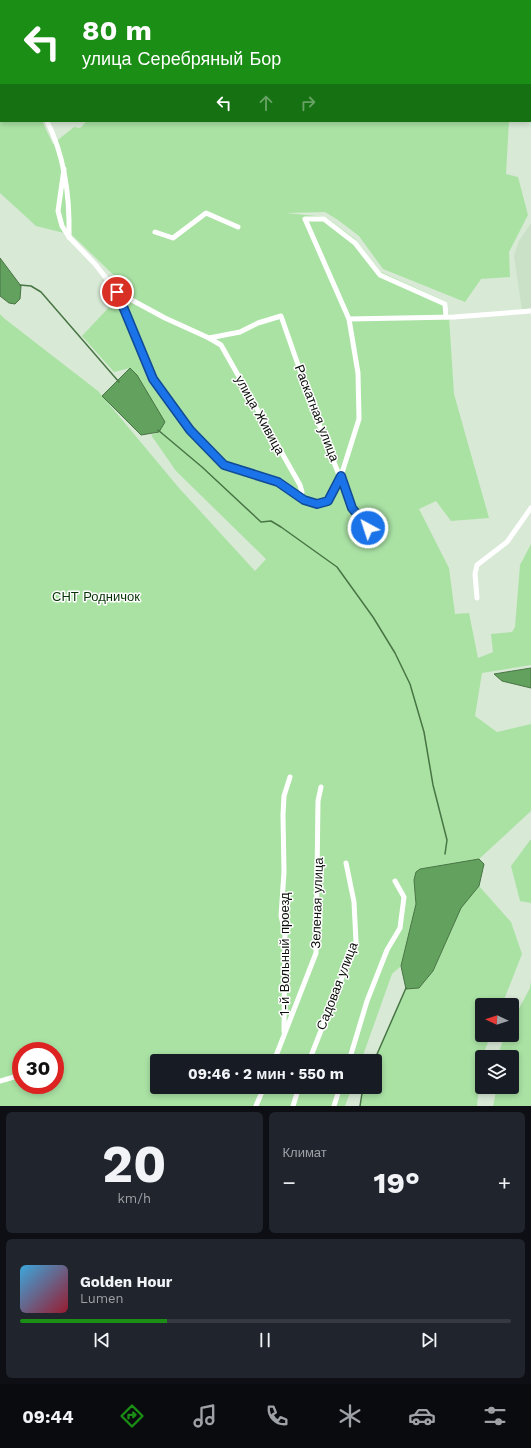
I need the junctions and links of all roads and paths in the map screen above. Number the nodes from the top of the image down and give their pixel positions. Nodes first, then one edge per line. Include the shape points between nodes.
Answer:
1 (47, 122) edge
2 (64, 169) junction
3 (238, 227) dead end
4 (155, 232) dead end
5 (69, 237) junction
6 (117, 292) junction
7 (531, 311) edge
8 (446, 317) junction
9 (349, 319) junction
10 (209, 338) junction
11 (341, 476) junction
12 (300, 497) junction
13 (531, 508) edge
14 (368, 528) dead end
15 (478, 598) dead end
16 (290, 777) dead end
17 (321, 787) dead end
18 (346, 863) dead end
19 (395, 882) dead end
20 (284, 1037) junction
21 (277, 1054) edge
22 (312, 1054) edge
23 (351, 1054) edge
24 (12, 1078) edge
25 (0, 1081) edge
26 (261, 1094) edge
27 (297, 1094) edge
28 (338, 1094) edge
29 (256, 1106) edge
30 (293, 1106) edge
31 (334, 1106) edge

1 - 2 street
2 - 5 street via 70,213
2 - 5 street via 58,210 62,226
3 - 4 street via 206,212 173,238
5 - 6 street
6 - 10 street, улица Живица
6 - 12 street via 153,379 190,430 224,465 278,482
7 - 8 street
8 - 9 street
8 - 9 street via 445,304 380,275 355,244 324,219 305,219
9 - 11 street via 358,373 360,419
10 - 11 street, Раскатная улица via 240,332 281,316 317,419
10 - 12 street, улица Живица via 221,345 300,485
11 - 12 street via 328,501 317,504
11 - 14 street, Раскатная улица via 352,508
13 - 15 street via 507,542 477,565 474,574
16 - 20 street, 1-й Вольный проезд via 284,796 283,815 284,872 281,916 285,933
17 - 20 street, Зеленая улица via 318,801 316,953
18 - 22 street, Садовая улица via 354,902 356,942
19 - 23 street via 404,897 400,928 387,950 367,1001
20 - 21 street, Зеленая улица
24 - 25 street
26 - 29 street
27 - 30 street
28 - 31 street

